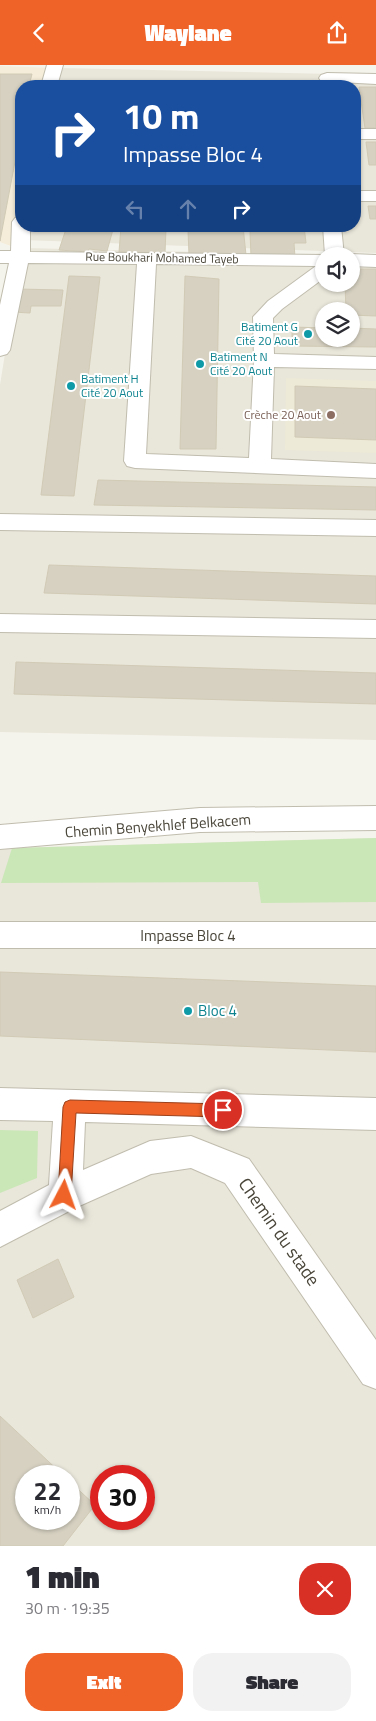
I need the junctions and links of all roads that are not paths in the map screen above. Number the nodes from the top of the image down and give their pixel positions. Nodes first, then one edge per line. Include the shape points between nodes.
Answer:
1 (55, 65) edge
2 (327, 76) edge
3 (376, 79) edge
4 (51, 80) edge
5 (361, 134) edge
6 (376, 134) edge
7 (361, 195) edge
8 (376, 196) edge
9 (21, 232) edge
10 (333, 232) edge
11 (334, 247) edge
12 (0, 257) edge
13 (20, 257) junction
14 (147, 258) junction
15 (315, 260) edge
16 (360, 260) edge
17 (376, 261) edge
18 (315, 276) edge
19 (0, 350) edge
20 (264, 360) junction
21 (376, 363) edge
22 (260, 466) junction
23 (376, 471) edge
24 (0, 521) edge
25 (376, 528) edge
26 (0, 623) edge
27 (376, 629) edge
28 (376, 818) edge
29 (0, 837) edge
30 (0, 935) edge
31 (376, 935) edge
32 (0, 1104) edge
33 (70, 1107) junction
34 (376, 1114) edge
35 (64, 1195) junction
36 (0, 1229) edge
37 (376, 1371) edge

1 - 4 street
2 - 3 street
5 - 6 street
7 - 8 street
9 - 13 street
10 - 11 street
12 - 13 street, Rue Boukhari Mohamed Tayeb
13 - 14 street, Rue Boukhari Mohamed Tayeb
13 - 19 street
14 - 15 street, Rue Boukhari Mohamed Tayeb
14 - 22 street via 135,461
16 - 17 street
18 - 20 street via 263,317
20 - 21 street
20 - 22 street
22 - 23 street
24 - 25 street
26 - 27 street
28 - 29 street, Chemin Benyekhlef Belkacem via 200,820
30 - 31 street, Impasse Bloc 4
32 - 33 street
33 - 34 street
33 - 35 street
35 - 36 street, Chemin du stade
35 - 37 street, Chemin du stade via 150,1158 191,1152 237,1171

